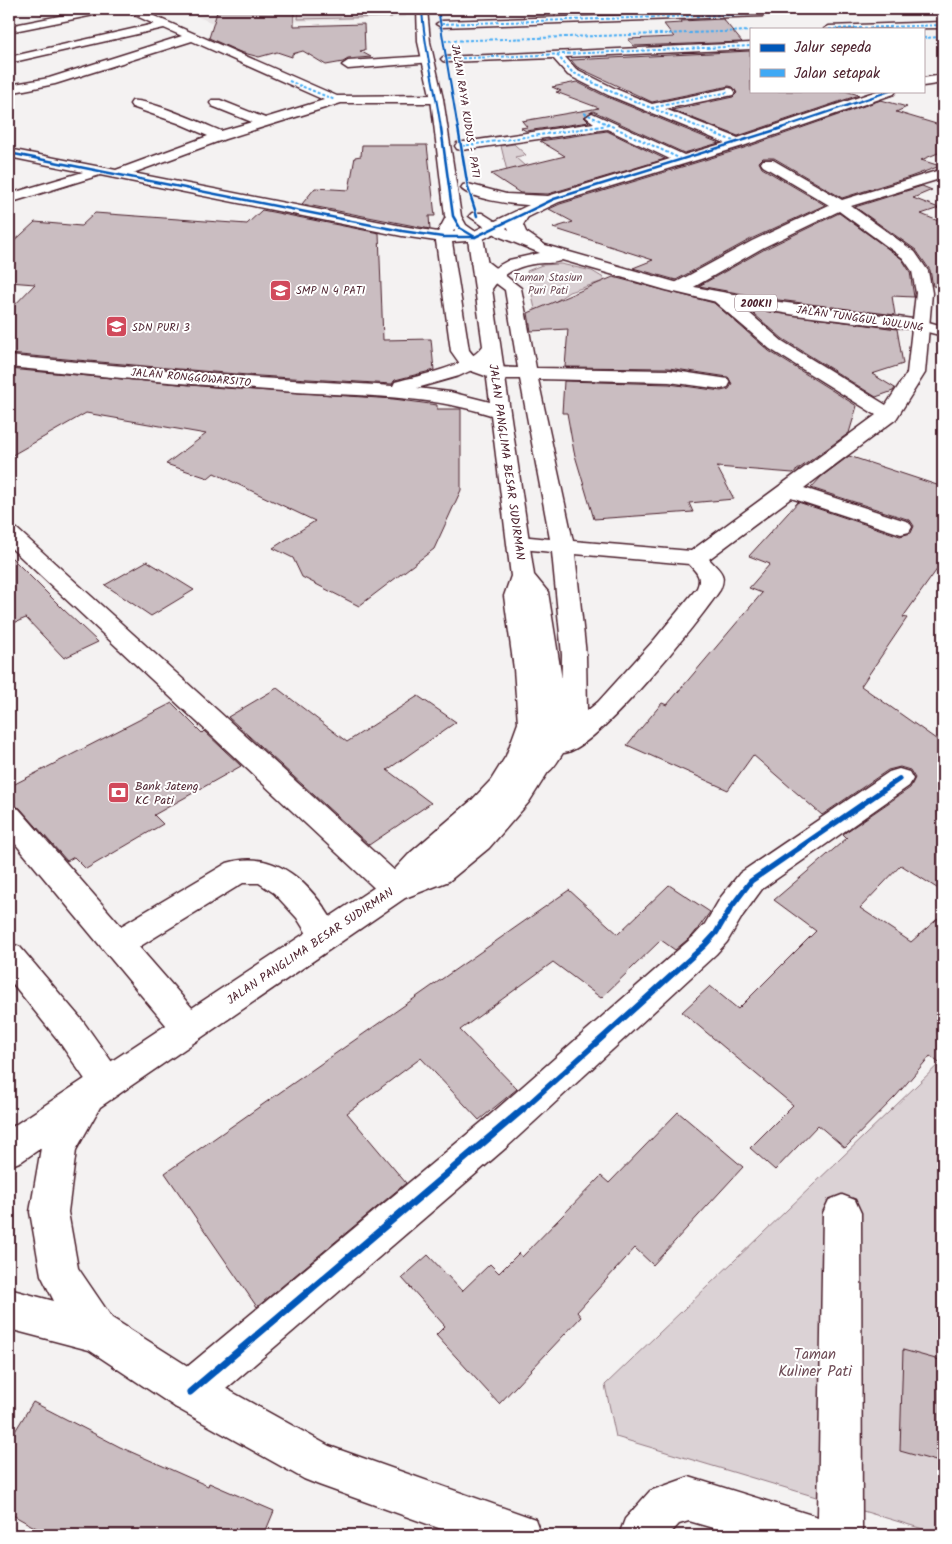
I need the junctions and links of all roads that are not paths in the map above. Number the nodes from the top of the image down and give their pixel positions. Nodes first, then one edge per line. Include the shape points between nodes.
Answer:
1 (422, 9) edge
2 (438, 9) edge
3 (134, 11) dead end
4 (95, 12) dead end
5 (759, 14) dead end
6 (441, 24) junction
7 (163, 25) junction
8 (943, 25) edge
9 (858, 28) edge
10 (9, 29) edge
11 (750, 31) edge
12 (192, 37) junction
13 (943, 37) edge
14 (924, 38) edge
15 (444, 41) junction
16 (750, 46) edge
17 (215, 48) junction
18 (196, 53) dead end
19 (557, 55) junction
20 (9, 60) edge
21 (428, 60) junction
22 (447, 60) junction
23 (348, 65) dead end
24 (943, 78) edge
25 (924, 82) edge
26 (9, 90) edge
27 (728, 92) dead end
28 (887, 92) edge
29 (437, 99) junction
30 (335, 100) junction
31 (216, 103) dead end
32 (136, 104) dead end
33 (651, 108) junction
34 (584, 114) dead end
35 (264, 122) junction
36 (609, 125) junction
37 (220, 136) junction
38 (738, 143) junction
39 (462, 146) junction
40 (9, 154) edge
41 (683, 160) junction
42 (768, 163) dead end
43 (98, 172) junction
44 (943, 173) edge
45 (116, 175) junction
46 (468, 188) junction
47 (9, 199) edge
48 (554, 199) junction
49 (9, 204) edge
50 (840, 206) junction
51 (9, 209) edge
52 (522, 213) junction
53 (453, 216) junction
54 (477, 216) junction
55 (492, 228) junction
56 (475, 236) junction
57 (443, 237) junction
58 (548, 251) junction
59 (578, 260) junction
60 (486, 275) junction
61 (679, 288) junction
62 (721, 298) junction
63 (921, 325) junction
64 (943, 331) edge
65 (491, 347) junction
66 (10, 364) edge
67 (470, 364) junction
68 (494, 373) junction
69 (528, 374) junction
70 (721, 383) dead end
71 (374, 391) junction
72 (500, 412) junction
73 (889, 415) junction
74 (788, 490) junction
75 (901, 527) dead end
76 (9, 534) edge
77 (520, 543) junction
78 (563, 546) junction
79 (696, 558) junction
80 (523, 576) junction
81 (536, 769) junction
82 (899, 779) dead end
83 (9, 817) edge
84 (395, 890) junction
85 (325, 936) junction
86 (117, 944) junction
87 (9, 956) edge
88 (188, 1027) junction
89 (98, 1088) junction
90 (9, 1149) edge
91 (842, 1213) dead end
92 (9, 1310) edge
93 (98, 1332) junction
94 (190, 1392) junction
95 (519, 1535) edge
96 (641, 1535) edge
97 (809, 1535) edge
98 (840, 1535) edge

1 - 21 street
2 - 6 street, JALAN RAYA KUDUS - PATI
3 - 7 street
4 - 10 street
5 - 6 street
6 - 15 street, JALAN RAYA KUDUS - PATI
7 - 12 street
7 - 20 street
8 - 9 street
11 - 15 street
12 - 17 street
12 - 26 street via 51,81
13 - 14 street
15 - 22 street, JALAN RAYA KUDUS - PATI
16 - 19 street
17 - 18 street
17 - 30 street
19 - 22 street
19 - 33 street via 572,72
21 - 23 street
21 - 29 street
22 - 39 street, JALAN RAYA KUDUS - PATI
24 - 25 street
27 - 33 street
28 - 38 street
29 - 30 street
29 - 53 street
30 - 35 street
31 - 35 street
32 - 37 street
33 - 38 street
34 - 36 street
35 - 37 street
36 - 39 street
36 - 41 street
37 - 45 street
38 - 41 street
39 - 46 street, JALAN RAYA KUDUS - PATI
40 - 43 street
41 - 48 street
42 - 50 street
43 - 45 street
43 - 47 street
44 - 50 street
45 - 57 street
46 - 48 street via 511,200
46 - 54 street, JALAN RAYA KUDUS - PATI
48 - 52 street
49 - 51 street
50 - 61 street via 758,244
50 - 63 street via 908,255 920,271 924,293
52 - 55 street
52 - 58 street via 515,225 519,234
53 - 56 street via 460,228
53 - 57 street
54 - 55 street
54 - 56 street, JALAN PANGLIMA BESAR SUDIRMAN via 480,227
55 - 56 street
55 - 58 street
56 - 57 street
56 - 60 street, JALAN PANGLIMA BESAR SUDIRMAN
57 - 67 street via 460,351
58 - 59 street
59 - 60 street via 543,257 516,261
59 - 61 street, JALAN TUNGGUL WULUNG / 200K11
60 - 65 street, JALAN PANGLIMA BESAR SUDIRMAN
60 - 69 street via 513,285
61 - 62 street, JALAN TUNGGUL WULUNG / 200K11
62 - 63 street, JALAN TUNGGUL WULUNG / 200K11
62 - 73 street via 776,346
63 - 64 street, JALAN TUNGGUL WULUNG / 200K11
63 - 73 street via 916,373
65 - 67 street via 484,357
65 - 68 street, JALAN PANGLIMA BESAR SUDIRMAN
66 - 71 street, JALAN RONGGOWARSITO
67 - 68 street
67 - 71 street via 419,382
68 - 69 street
68 - 72 street, JALAN PANGLIMA BESAR SUDIRMAN
69 - 70 street via 669,376
69 - 78 street
71 - 72 street, JALAN RONGGOWARSITO via 444,396
72 - 77 street, JALAN PANGLIMA BESAR SUDIRMAN
73 - 74 street
74 - 75 street
74 - 79 street
76 - 84 street
77 - 78 street
77 - 80 street, JALAN PANGLIMA BESAR SUDIRMAN
78 - 79 street
78 - 81 street via 574,655 574,719
79 - 81 street via 711,576 708,590 664,645 606,708
80 - 81 street via 536,592 550,686 551,720 547,742
80 - 84 street, JALAN PANGLIMA BESAR SUDIRMAN via 516,596 531,723 519,756 501,787 482,808 420,861
81 - 84 street via 519,795 479,840 438,873
82 - 94 street via 751,881 705,945 495,1134
83 - 86 street
84 - 85 street, JALAN PANGLIMA BESAR SUDIRMAN
85 - 86 street via 308,909 285,885 265,871 238,871
85 - 88 street, JALAN PANGLIMA BESAR SUDIRMAN
86 - 88 street
87 - 89 street via 70,1030
88 - 89 street, JALAN PANGLIMA BESAR SUDIRMAN
89 - 90 street, JALAN PANGLIMA BESAR SUDIRMAN
89 - 93 street via 59,1147 49,1212 60,1275
91 - 98 street
92 - 93 street
93 - 94 street
94 - 95 street via 319,1464
96 - 97 street via 665,1506 689,1499

